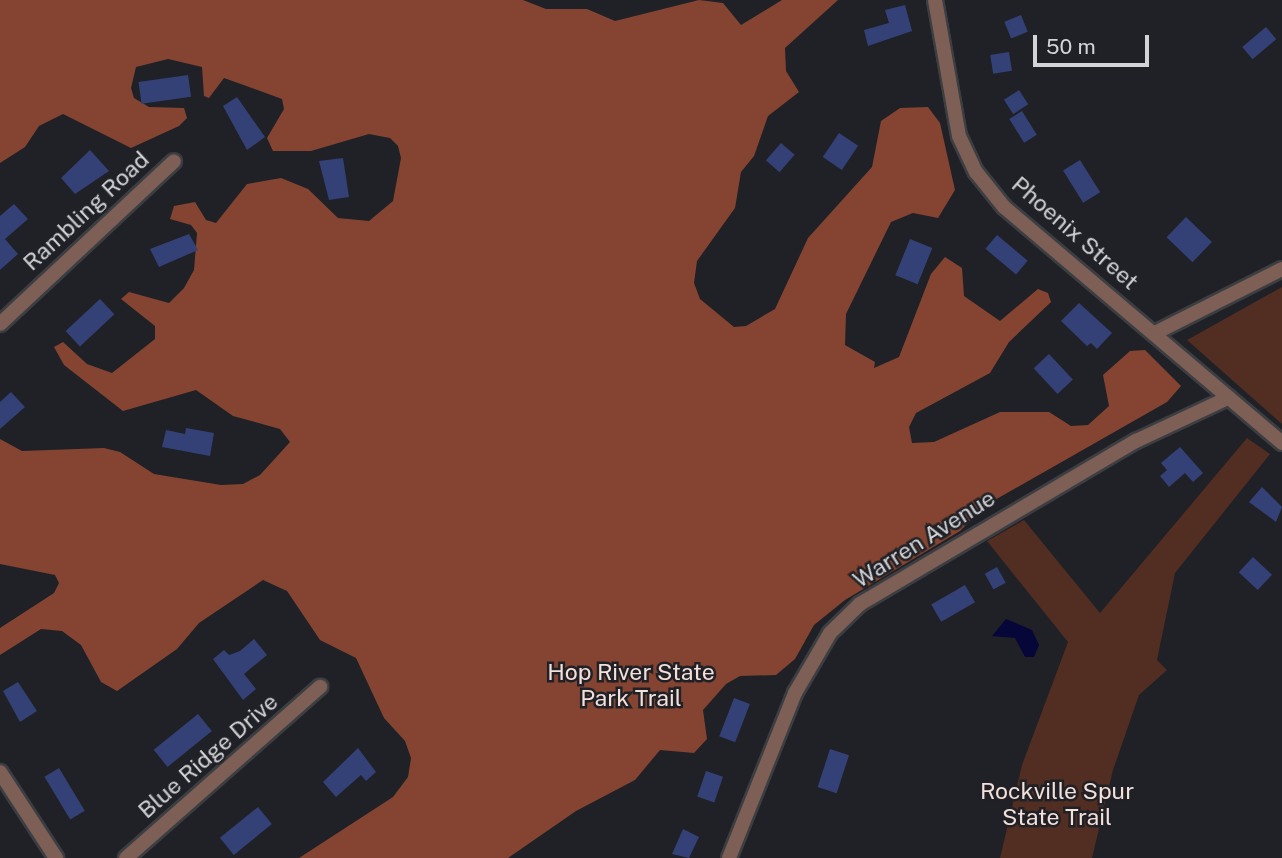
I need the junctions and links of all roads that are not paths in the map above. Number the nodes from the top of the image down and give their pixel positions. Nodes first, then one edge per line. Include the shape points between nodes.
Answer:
1 (935, 0) edge
2 (174, 160) dead end
3 (1282, 268) edge
4 (0, 324) edge
5 (1157, 332) junction
6 (1228, 398) junction
7 (1282, 443) edge
8 (320, 687) dead end
9 (0, 772) edge
10 (56, 858) edge
11 (126, 858) edge
12 (729, 858) edge

1 - 5 street, Phoenix Street via 959,136 976,172 1004,207
2 - 4 street, Rambling Road
3 - 5 street
5 - 6 street, Phoenix Street
6 - 7 street, Phoenix Street
6 - 12 street, Warren Avenue via 1136,441 860,604 830,633 794,693
8 - 11 street, Blue Ridge Drive
9 - 10 street

